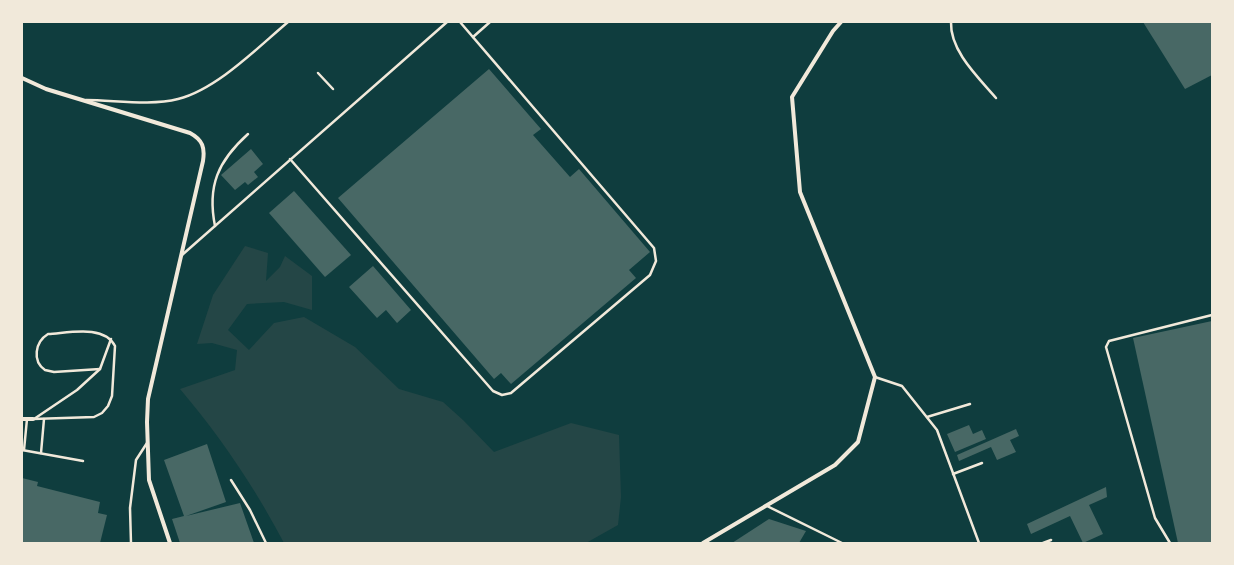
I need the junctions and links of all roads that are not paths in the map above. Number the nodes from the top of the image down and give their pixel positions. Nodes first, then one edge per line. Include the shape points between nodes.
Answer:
1 (288, 22) edge
2 (447, 22) edge
3 (460, 22) edge
4 (490, 22) edge
5 (840, 22) edge
6 (951, 22) edge
7 (473, 37) junction
8 (318, 72) dead end
9 (22, 78) edge
10 (333, 89) dead end
11 (996, 98) dead end
12 (82, 100) junction
13 (248, 134) dead end
14 (290, 159) junction
15 (215, 227) junction
16 (182, 254) junction
17 (1212, 315) edge
18 (112, 339) junction
19 (100, 369) junction
20 (875, 376) junction
21 (970, 404) dead end
22 (926, 417) junction
23 (22, 419) edge
24 (27, 419) junction
25 (33, 419) junction
26 (44, 419) junction
27 (147, 443) junction
28 (23, 450) edge
29 (41, 453) junction
30 (83, 461) dead end
31 (982, 463) dead end
32 (954, 474) junction
33 (231, 480) dead end
34 (767, 506) junction
35 (1051, 540) dead end
36 (131, 543) edge
37 (170, 543) edge
38 (266, 543) edge
39 (703, 543) edge
40 (842, 543) edge
41 (979, 543) edge
42 (1043, 543) edge
43 (1170, 543) edge

1 - 12 lane via 207,87 177,99
2 - 14 lane
3 - 7 lane
4 - 7 lane
5 - 20 street via 792,98 800,192
6 - 11 lane via 950,30 959,52
7 - 14 lane via 654,248 656,261 650,274 511,393 502,395 493,391
8 - 10 lane
9 - 12 street via 46,89
12 - 16 street via 190,133 202,141 203,161
13 - 15 lane via 236,145 217,173 211,208
14 - 15 lane
15 - 16 lane
16 - 27 street via 148,398
17 - 43 lane via 1109,341 1106,344 1155,518
18 - 19 lane
18 - 19 lane via 104,334 92,332 48,334 38,343 38,361 45,370 54,372
18 - 26 lane via 115,346 112,396 108,406 94,417
19 - 25 lane via 77,390
20 - 22 lane via 902,386
20 - 34 street via 858,442 835,465
21 - 22 lane
22 - 32 lane via 937,430
23 - 24 street
24 - 25 street
24 - 28 lane
25 - 26 lane
26 - 29 lane
27 - 36 lane via 136,460 130,508
27 - 37 street via 148,480
28 - 29 lane
29 - 30 lane
31 - 32 lane
32 - 41 lane
33 - 38 lane via 250,510
34 - 39 street
34 - 40 lane
35 - 42 lane

